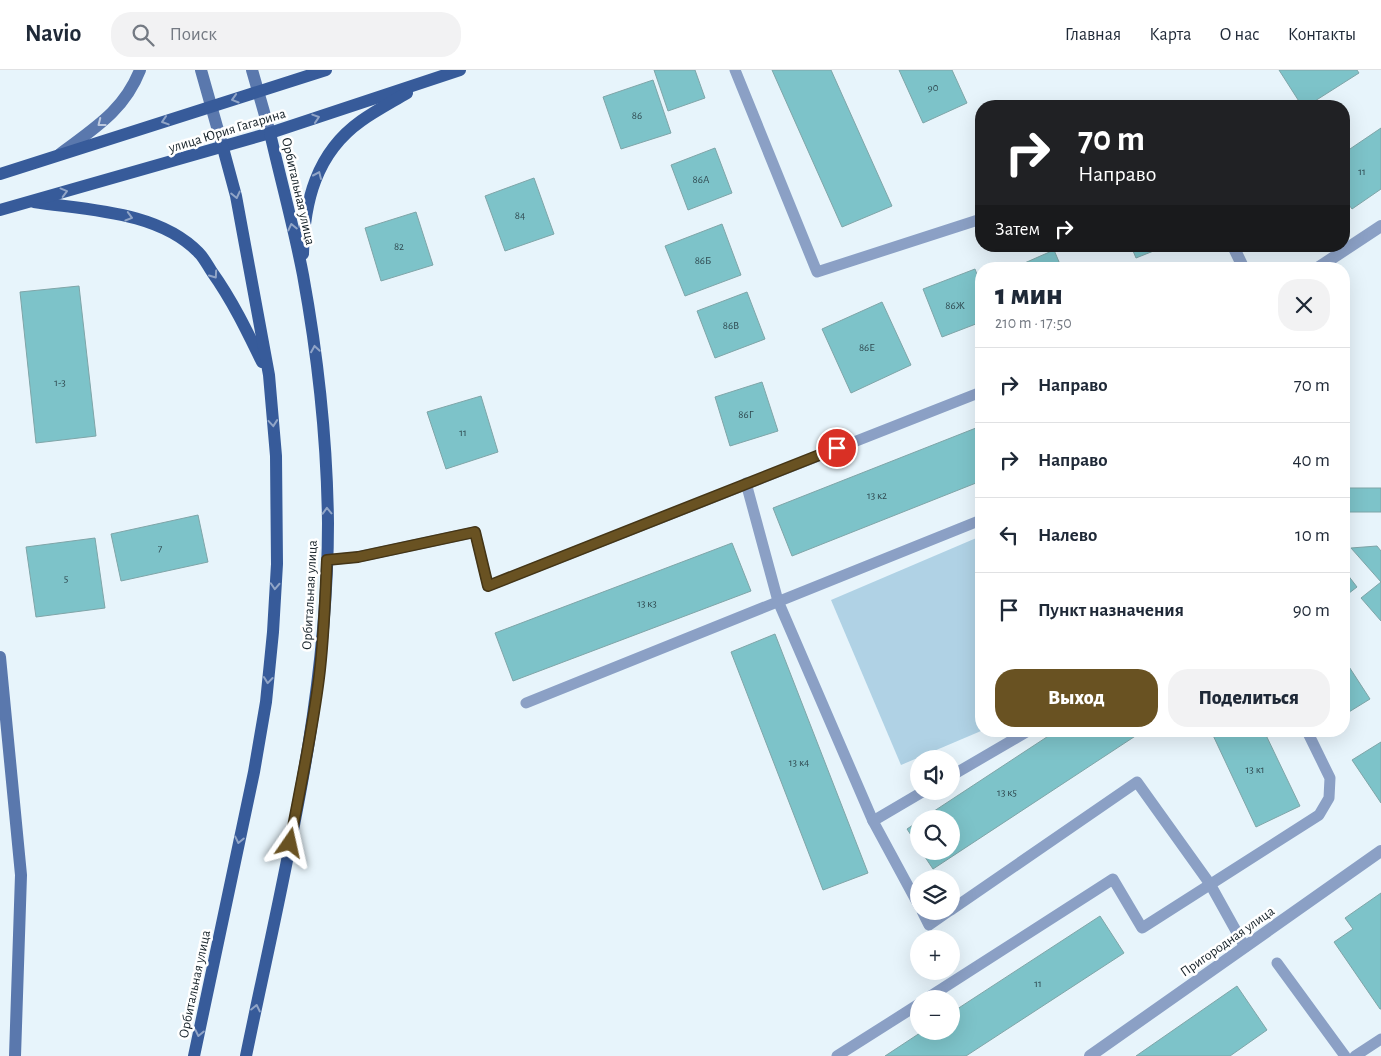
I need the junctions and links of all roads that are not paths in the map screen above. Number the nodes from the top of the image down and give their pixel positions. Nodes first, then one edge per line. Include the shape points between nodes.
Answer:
1 (140, 70) edge
2 (201, 70) edge
3 (252, 70) edge
4 (326, 70) edge
5 (460, 70) edge
6 (735, 70) edge
7 (425, 82) junction
8 (259, 91) junction
9 (211, 106) junction
10 (270, 133) junction
11 (224, 148) junction
12 (58, 155) junction
13 (0, 174) edge
14 (29, 202) junction
15 (0, 210) edge
16 (975, 221) edge
17 (1381, 226) edge
18 (1350, 247) edge
19 (1342, 252) edge
20 (1327, 262) edge
21 (303, 274) junction
22 (269, 375) junction
23 (975, 394) edge
24 (746, 483) junction
25 (975, 522) edge
26 (327, 560) junction
27 (778, 601) junction
28 (0, 657) edge
29 (526, 703) dead end
30 (1018, 737) edge
31 (1310, 737) edge
32 (960, 771) edge
33 (910, 799) edge
34 (873, 821) junction
35 (1381, 851) edge
36 (1210, 884) junction
37 (910, 889) edge
38 (960, 904) edge
39 (926, 920) edge
40 (936, 920) edge
41 (1245, 947) junction
42 (1277, 963) dead end
43 (940, 990) edge
44 (910, 1010) edge
45 (1381, 1039) edge
46 (14, 1056) edge
47 (194, 1056) edge
48 (246, 1056) edge
49 (837, 1056) edge
50 (1090, 1056) edge
51 (1345, 1056) edge
52 (1356, 1056) edge

1 -> 12 street via 125,98 107,120
2 - 9 street
3 - 8 street
4 - 8 main road, улица Юрия Гагарина
5 - 7 main road, улица Юрия Гагарина
6 - 16 lane via 816,272
10 -> 7 main road, улица Юрия Гагарина
21 -> 7 main road via 308,208 316,176 333,148 360,122
8 -> 9 main road, улица Юрия Гагарина
8 - 10 street
9 - 11 street
9 -> 12 main road, улица Юрия Гагарина
10 - 11 main road, улица Юрия Гагарина
21 -> 10 main road, Орбитальная улица
14 -> 11 main road, улица Юрия Гагарина
11 -> 22 main road, Орбитальная улица
12 - 13 main road, улица Юрия Гагарина
14 - 15 main road, улица Юрия Гагарина
14 -> 22 main road via 118,214 158,225 182,239 199,253 229,295
17 - 18 street
19 - 20 street
26 -> 21 main road, Орбитальная улица via 325,446 318,369
22 -> 47 main road, Орбитальная улица via 277,512 273,632 254,772
23 - 24 lane
24 - 26 lane via 488,586 475,532 358,557
24 - 27 lane
25 - 27 lane
48 -> 26 main road, Орбитальная улица via 308,750 319,678
27 - 29 lane
27 - 34 lane
28 - 46 street via 21,875
30 - 32 lane
31 - 36 lane via 1330,778 1329,798 1319,815
33 - 34 lane
34 - 37 lane
35 - 41 street, Пригородная улица
36 - 38 lane via 1137,782
36 - 41 lane
36 - 43 lane via 1142,928 1112,879
39 - 40 lane via 929,925
41 - 50 street, Пригородная улица
42 - 51 lane
44 - 49 lane
45 - 52 lane

